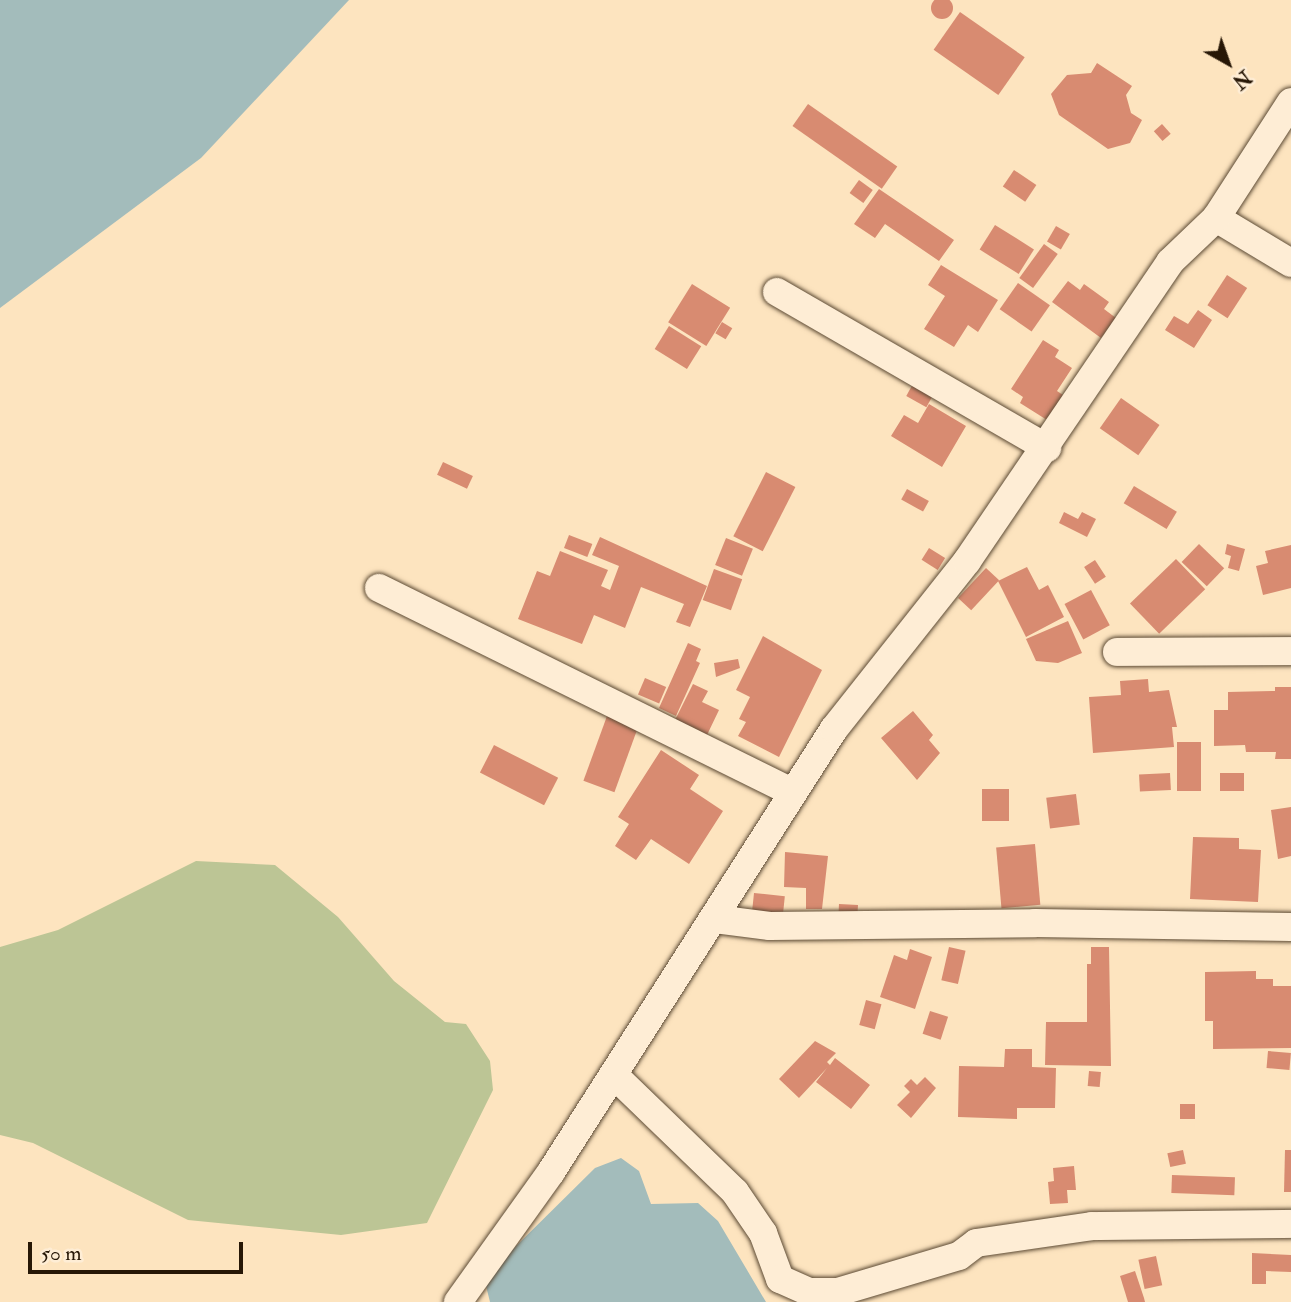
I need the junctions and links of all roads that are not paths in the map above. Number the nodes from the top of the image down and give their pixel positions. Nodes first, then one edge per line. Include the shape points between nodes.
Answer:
1 (1291, 102) edge
2 (1216, 218) junction
3 (1291, 263) edge
4 (777, 292) dead end
5 (1047, 448) junction
6 (379, 588) dead end
7 (1291, 651) edge
8 (1117, 652) dead end
9 (791, 792) junction
10 (715, 919) junction
11 (1291, 927) edge
12 (614, 1075) junction
13 (1291, 1224) edge
14 (458, 1302) edge

1 - 2 street
2 - 3 street
2 - 5 street via 1170,262
4 - 5 street
5 - 9 street
6 - 9 street
7 - 8 street
9 - 10 street
10 - 11 street via 770,926 1074,923
10 - 12 street
12 - 13 street via 735,1192 763,1233 780,1279 809,1292 838,1292 959,1256 976,1243 1092,1226
12 - 14 street

